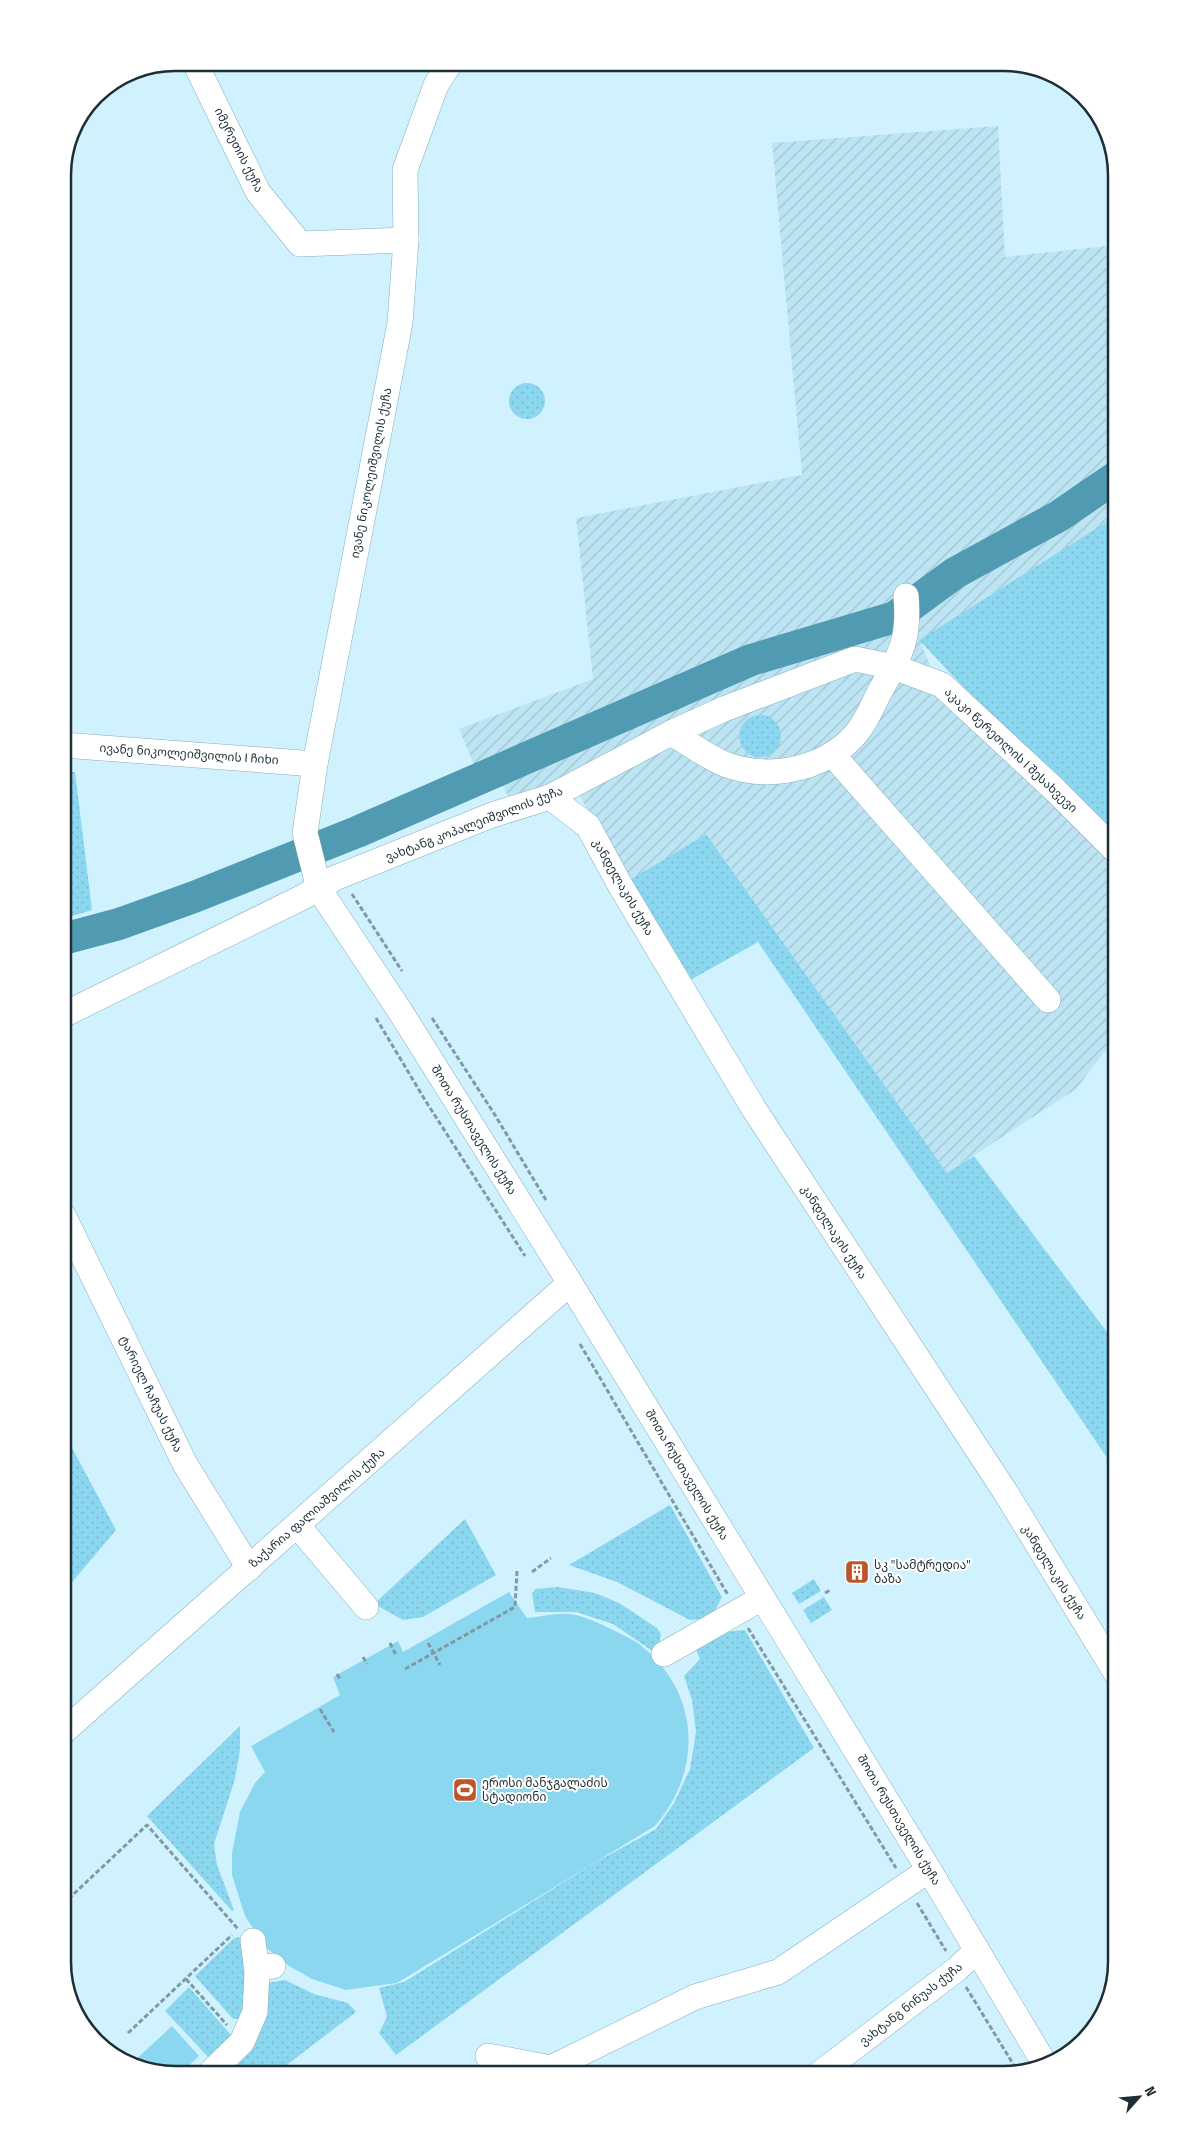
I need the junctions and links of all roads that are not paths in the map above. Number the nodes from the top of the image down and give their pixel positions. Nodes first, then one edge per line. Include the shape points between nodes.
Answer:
1 (199, 71) edge
2 (445, 71) edge
3 (406, 240) junction
4 (907, 607) dead end
5 (894, 667) junction
6 (671, 733) junction
7 (71, 746) edge
8 (832, 754) junction
9 (315, 764) junction
10 (550, 796) junction
11 (1108, 842) edge
12 (318, 889) junction
13 (1048, 1000) dead end
14 (71, 1011) edge
15 (71, 1231) edge
16 (570, 1283) junction
17 (297, 1525) junction
18 (249, 1568) junction
19 (762, 1598) junction
20 (366, 1607) dead end
21 (664, 1654) dead end
22 (1108, 1660) edge
23 (71, 1724) edge
24 (929, 1870) junction
25 (245, 1931) road end
26 (977, 1950) junction
27 (488, 2056) dead end
28 (1042, 2059) edge
29 (217, 2066) edge
30 (527, 2066) edge
31 (557, 2066) edge
32 (834, 2066) edge

1 - 3 street, იმერეთის ქუჩა via 258,192 300,244
2 - 3 street, ივანე ნიკოლეიშვილის ქუჩა via 436,84 405,170
3 - 9 street, ივანე ნიკოლეიშვილის ქუჩა via 400,323
4 - 5 street via 906,639
5 - 6 street, ვახტანგ კოპალეიშვილის ქუჩა via 855,659
5 - 8 street via 859,730
5 - 11 street, აკაკი წერეთლის I შესახვევი via 942,686
6 - 8 street via 726,765 759,773 811,765
6 - 10 street, ვახტანგ კოპალეიშვილის ქუჩა
7 - 9 street, ივანე ნიკოლეიშვილის I ჩიხი
8 - 13 street
9 - 12 street, ივანე ნიკოლეიშვილის ქუჩა via 307,844
10 - 12 street, ვახტანგ კოპალეიშვილის ქუჩა via 492,815 335,878
10 - 22 street, კანდელაკის ქუჩა via 588,826 625,894 754,1108 1006,1493
12 - 14 street, ვახტანგ კოპალეიშვილის ქუჩა
12 - 16 street, შოთა რუსთაველის ქუჩა via 400,1011
15 - 18 street, ტარიელ ჩაჩუას ქუჩა via 185,1464
16 - 17 street, ზაქარია ფალიაშვილის ქუჩა
16 - 19 street, შოთა რუსთაველის ქუჩა
17 - 18 street, ზაქარია ფალიაშვილის ქუჩა
17 - 20 street
18 - 23 street, ზაქარია ფალიაშვილის ქუჩა
19 - 21 street
19 - 24 street, შოთა რუსთაველის ქუჩა
24 - 26 street, შოთა რუსთაველის ქუჩა
24 - 31 street via 778,1972 695,1997
25 - 29 street via 265,1969 255,2012 242,2042
26 - 28 street, შოთა რუსთაველის ქუჩა
26 - 32 street, ვახტანგ ნინუას ქუჩა
27 - 30 street

